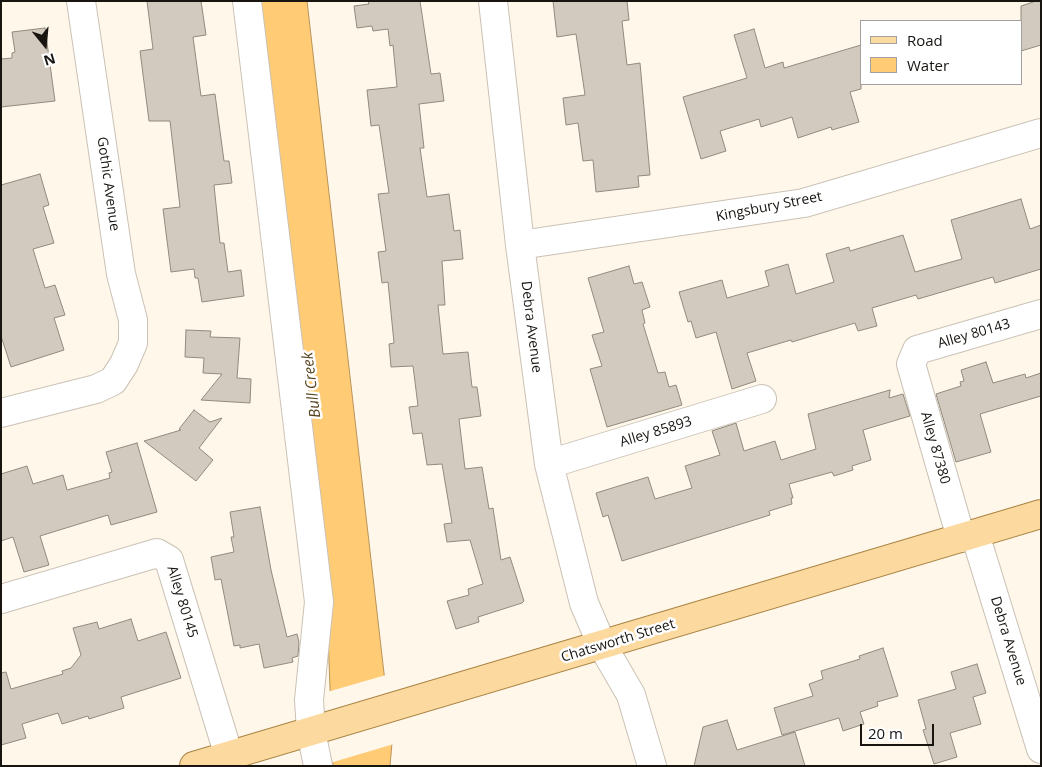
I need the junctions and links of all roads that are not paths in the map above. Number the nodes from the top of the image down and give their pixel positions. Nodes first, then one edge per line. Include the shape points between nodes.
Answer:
1 (81, 1) edge
2 (247, 1) edge
3 (493, 1) edge
4 (1041, 133) edge
5 (520, 245) junction
6 (1041, 314) edge
7 (913, 359) joint
8 (762, 399) dead end
9 (1, 413) edge
10 (549, 464) junction
11 (1041, 514) edge
12 (968, 536) junction
13 (1, 599) edge
14 (602, 645) junction
15 (318, 729) junction
16 (1040, 740) edge
17 (229, 756) junction
18 (194, 766) edge
19 (318, 766) edge
20 (652, 766) edge

1 - 9 street, Gothic Avenue via 121,274 133,320 133,343 113,381 96,389
2 - 15 street via 319,602 309,700
3 - 5 street, Debra Avenue
4 - 5 street, Kingsbury Street via 804,203
5 - 10 street, Debra Avenue
6 - 7 street, Alley 80143 via 917,350
7 - 12 street, Alley 87380 via 911,364
8 - 10 street, Alley 85893
10 - 14 street, Debra Avenue via 580,591
11 - 12 main road, Chatsworth Street
12 - 14 main road, Chatsworth Street
12 - 16 street, Debra Avenue
13 - 17 street, Alley 80145 via 157,553 169,560
14 - 15 main road, Chatsworth Street
14 - 20 street via 631,695
15 - 17 main road, Chatsworth Street
15 - 19 street
17 - 18 main road, Chatsworth Street

